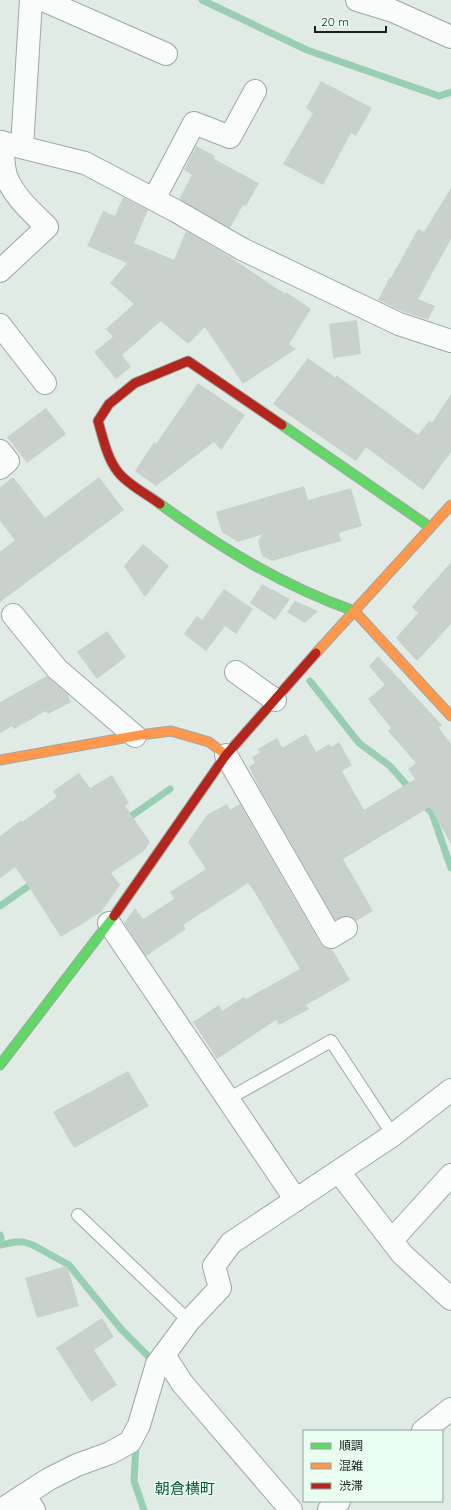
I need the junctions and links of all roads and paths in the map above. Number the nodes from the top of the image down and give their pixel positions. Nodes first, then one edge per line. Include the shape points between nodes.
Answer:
1 (31, 0) edge
2 (43, 0) edge
3 (357, 0) edge
4 (451, 37) edge
5 (166, 54) dead end
6 (255, 91) dead end
7 (8, 143) edge
8 (154, 199) junction
9 (0, 271) edge
10 (0, 325) edge
11 (451, 342) edge
12 (46, 383) dead end
13 (0, 451) edge
14 (0, 468) edge
15 (451, 505) edge
16 (430, 527) junction
17 (354, 610) junction
18 (13, 615) dead end
19 (236, 672) dead end
20 (275, 700) junction
21 (451, 716) edge
22 (135, 736) junction
23 (226, 755) junction
24 (0, 760) edge
25 (109, 924) junction
26 (332, 937) dead end
27 (0, 1065) edge
28 (451, 1090) edge
29 (228, 1099) junction
30 (393, 1135) junction
31 (339, 1172) junction
32 (451, 1175) edge
33 (296, 1200) junction
34 (78, 1215) dead end
35 (392, 1240) junction
36 (451, 1299) edge
37 (189, 1321) junction
38 (164, 1355) junction
39 (451, 1409) edge
40 (424, 1430) edge
41 (29, 1502) edge
42 (338, 1502) edge
43 (1, 1510) edge
44 (292, 1510) edge
45 (329, 1510) edge

1 - 7 street
2 - 5 street
3 - 4 street via 393,11
6 - 8 street via 230,137 194,123
7 - 8 street via 86,163
7 - 9 street via 4,166 7,177 17,196 47,227
8 - 11 street via 242,249 399,324
10 - 12 street
13 - 14 street via 8,461
15 - 16 street
16 - 17 street
16 - 17 street via 188,361 135,383 109,404 98,421 105,446 119,474 191,527 262,570 334,604
17 - 20 street
17 - 21 street
18 - 22 street via 57,669
19 - 20 street
20 - 23 street
22 - 23 street via 171,732 209,742
22 - 24 street
23 - 25 street
23 - 26 street
25 - 27 street
25 - 29 street
28 - 30 street
29 - 30 lane via 331,1041
29 - 33 street
30 - 31 street
31 - 33 street
31 - 35 street
32 - 35 street
33 - 37 street via 231,1243 214,1266 220,1288
34 - 37 lane
35 - 36 street via 402,1254
37 - 38 street
38 - 41 street via 157,1364 140,1425 130,1442 110,1453 77,1465
38 - 44 street via 182,1384
39 - 40 street
41 - 43 street
42 - 45 street

